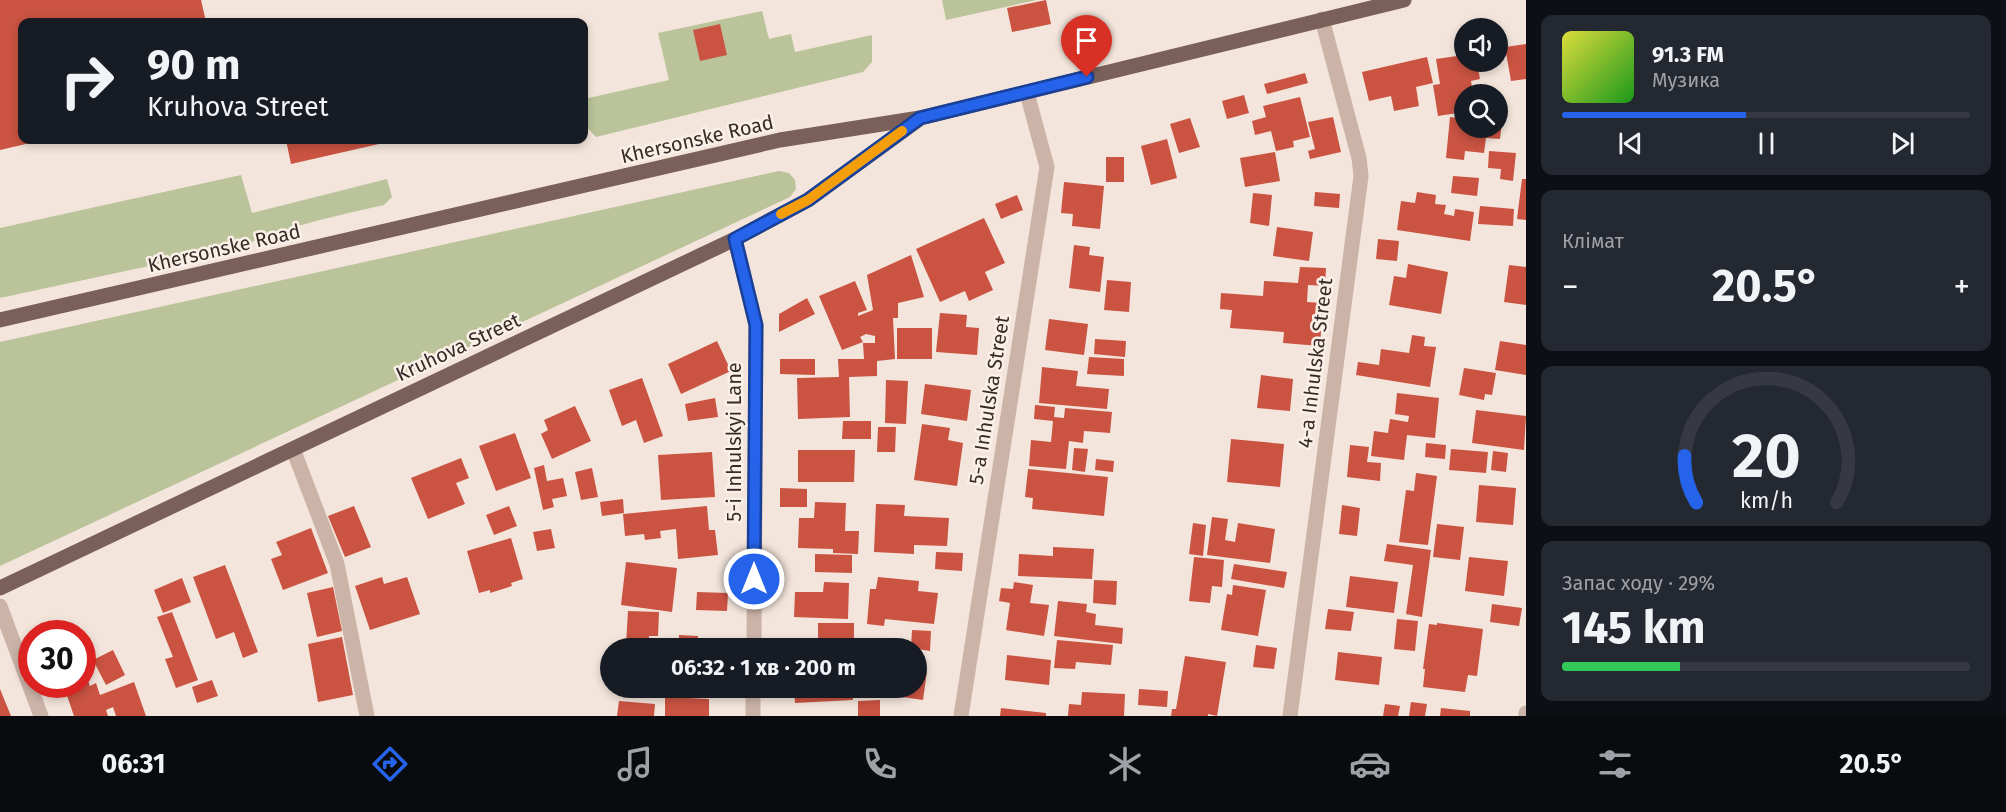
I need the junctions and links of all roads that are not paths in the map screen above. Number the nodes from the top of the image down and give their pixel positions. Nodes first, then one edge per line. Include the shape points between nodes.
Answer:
1 (1404, 0) edge
2 (1322, 19) junction
3 (1027, 93) junction
4 (920, 118) junction
5 (735, 239) junction
6 (0, 320) edge
7 (293, 449) junction
8 (0, 588) edge
9 (0, 606) edge
10 (754, 638) edge
11 (753, 698) edge
12 (41, 716) edge
13 (367, 716) edge
14 (753, 716) edge
15 (961, 716) edge
16 (1290, 716) edge

1 - 2 main road, Khersonske Road
2 - 3 main road, Khersonske Road
2 - 16 street, 4-a Inhulska Street via 1361,176
3 - 4 main road, Khersonske Road
3 - 15 street, 5-a Inhulska Street via 1047,167
4 - 5 main road, Kruhova Street via 808,200
4 - 6 main road, Khersonske Road via 780,140
5 - 7 main road, Kruhova Street
5 - 10 street, 5-i Inhulskyi Lane via 756,325
7 - 8 main road, Kruhova Street
7 - 13 street via 337,564
9 - 12 street
11 - 14 street

